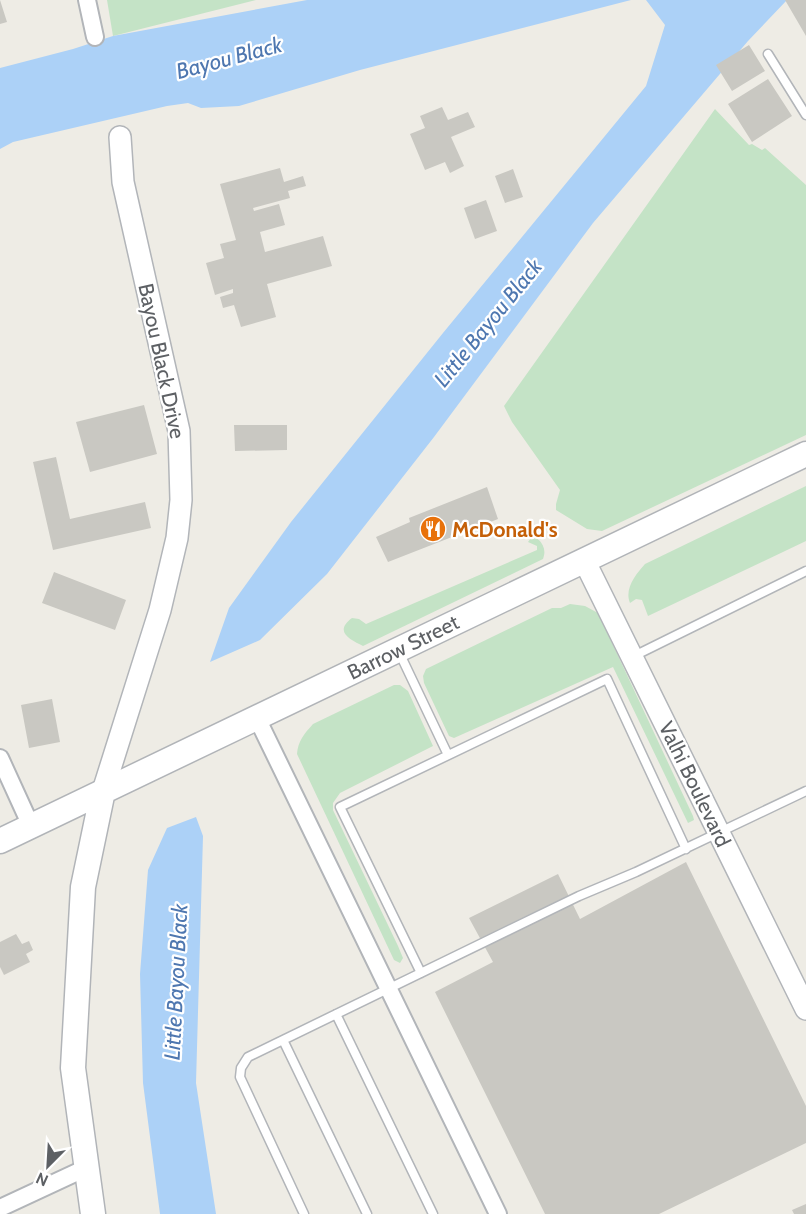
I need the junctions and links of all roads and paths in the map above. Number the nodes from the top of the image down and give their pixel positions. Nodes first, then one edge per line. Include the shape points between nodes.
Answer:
1 (87, 0) edge
2 (95, 37) dead end
3 (768, 54) dead end
4 (806, 115) edge
5 (120, 137) dead end
6 (806, 454) edge
7 (584, 560) junction
8 (806, 571) edge
9 (398, 649) junction
10 (632, 657) junction
11 (257, 718) junction
12 (448, 755) junction
13 (0, 758) edge
14 (103, 791) junction
15 (806, 791) edge
16 (31, 826) junction
17 (719, 833) junction
18 (0, 841) edge
19 (686, 849) junction
20 (421, 973) junction
21 (388, 988) junction
22 (806, 1009) edge
23 (336, 1014) junction
24 (283, 1040) junction
25 (86, 1168) junction
26 (0, 1208) edge
27 (93, 1214) edge
28 (304, 1214) edge
29 (367, 1214) edge
30 (433, 1214) edge
31 (498, 1214) edge

1 - 2 street
3 - 4 lane
5 - 14 street, Bayou Black Drive via 123,182 179,431 181,501 177,538 160,610
6 - 7 main road, Barrow Street
7 - 9 main road, Barrow Street
7 - 10 street, Valhi Boulevard
8 - 10 lane
9 - 11 main road, Barrow Street
9 - 12 lane
10 - 17 street, Valhi Boulevard
11 - 14 main road, Barrow Street
11 - 21 street
12 - 19 lane via 607,679
12 - 20 lane via 340,807
13 - 16 street
14 - 16 main road, Barrow Street
14 - 25 main road via 83,887 73,1058
15 - 17 lane
16 - 18 main road, Barrow Street
17 - 19 lane
17 - 22 street, Valhi Boulevard
19 - 20 lane
20 - 21 lane
21 - 23 lane
21 - 31 street
23 - 24 lane
23 - 30 lane
24 - 28 lane via 248,1057 240,1077
24 - 29 lane
25 - 26 street
25 - 27 main road

